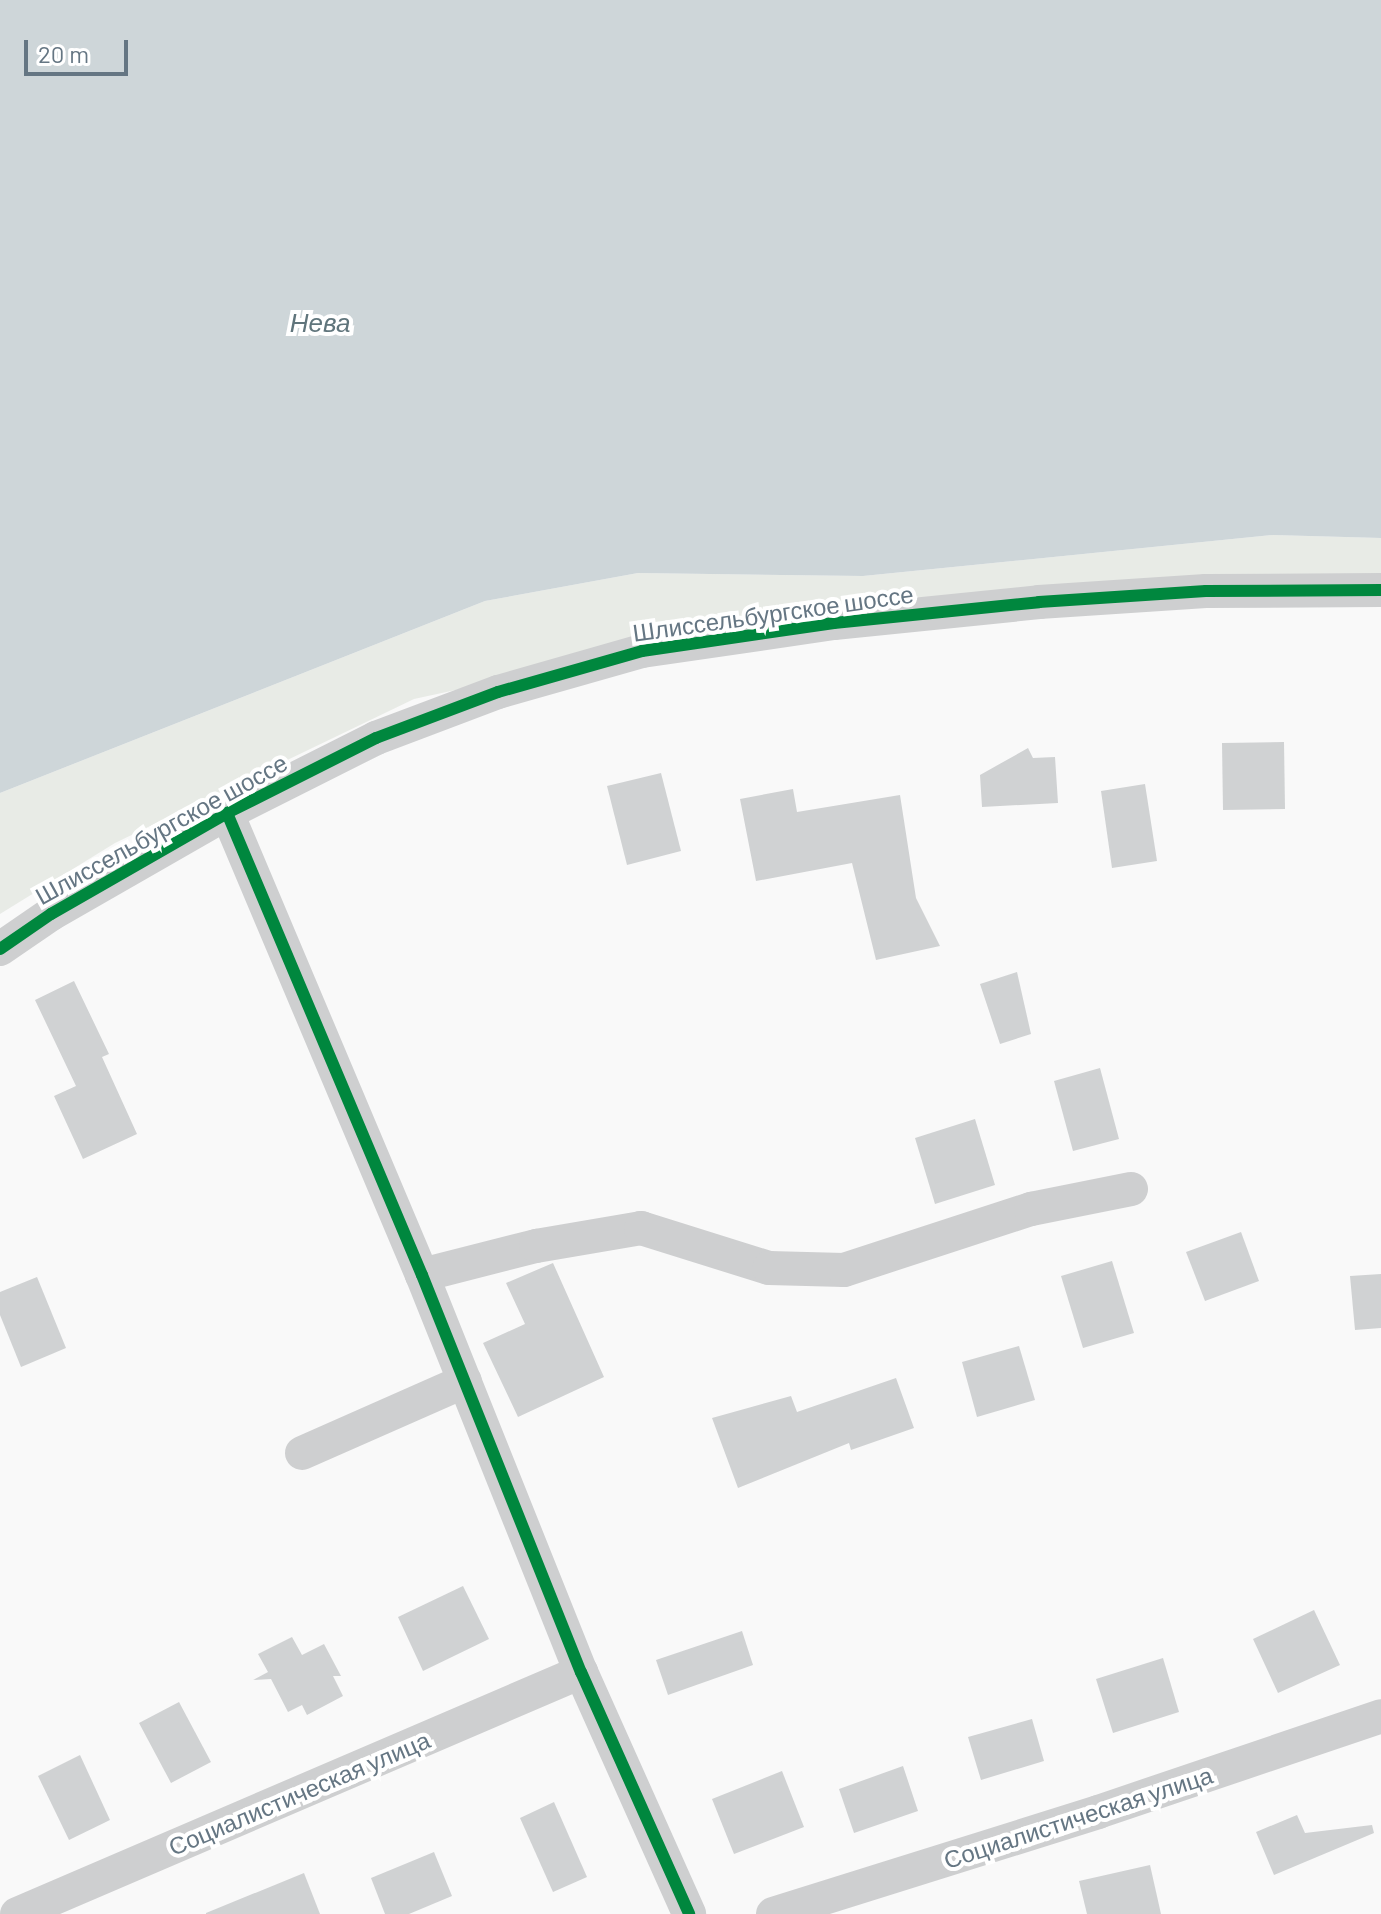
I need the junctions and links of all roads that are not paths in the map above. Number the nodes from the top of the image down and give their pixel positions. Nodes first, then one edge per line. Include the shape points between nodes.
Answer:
1 (1381, 590) edge
2 (227, 813) junction
3 (0, 949) edge
4 (1131, 1189) dead end
5 (422, 1275) junction
6 (465, 1381) junction
7 (302, 1453) dead end
8 (581, 1672) junction
9 (1381, 1716) edge
10 (17, 1914) edge
11 (689, 1914) edge
12 (773, 1914) edge

1 - 2 street, Шлиссельбургское шоссе via 1206,591 1039,602 834,623 642,651 498,692 376,738
2 - 3 street, Шлиссельбургское шоссе
2 - 5 street
4 - 5 street via 1031,1209 844,1270 769,1268 641,1228 536,1246
5 - 6 street
6 - 7 street
6 - 8 street
8 - 10 street, Социалистическая улица
8 - 11 street
9 - 12 street, Социалистическая улица

